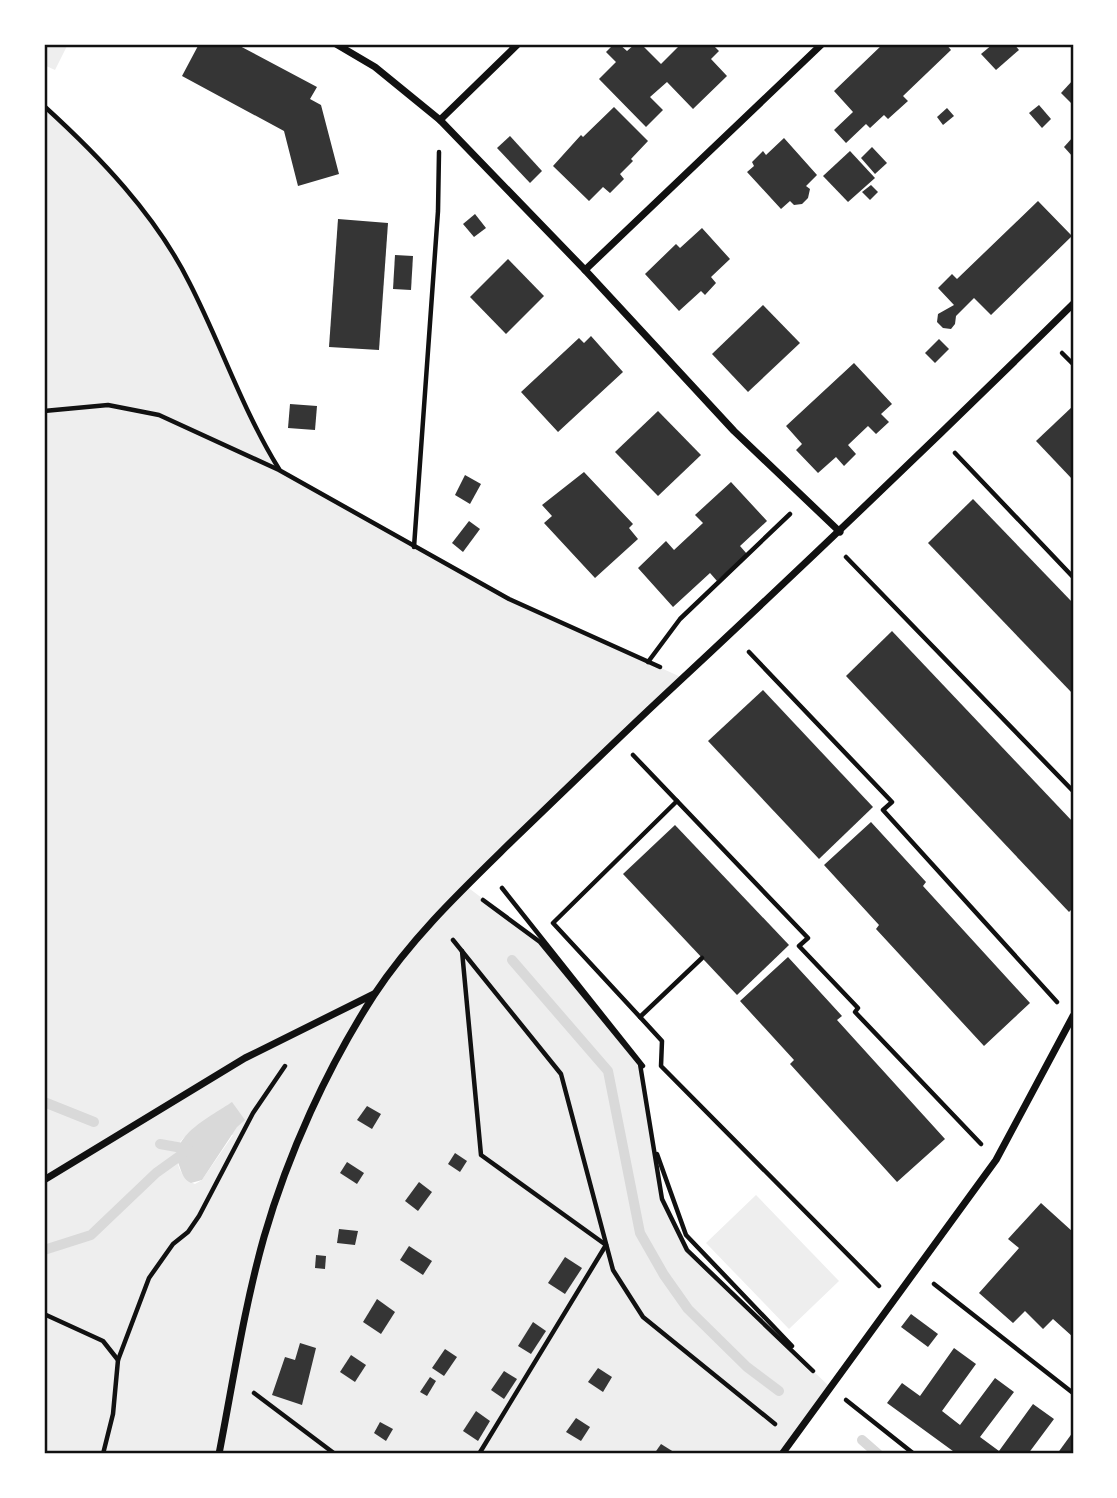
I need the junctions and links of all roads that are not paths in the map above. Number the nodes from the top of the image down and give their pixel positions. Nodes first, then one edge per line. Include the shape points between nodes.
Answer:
1 (336, 44) edge
2 (518, 44) edge
3 (822, 44) edge
4 (440, 120) junction
5 (585, 270) junction
6 (1073, 304) edge
7 (840, 532) junction
8 (375, 994) junction
9 (1073, 1017) edge
10 (44, 1180) edge
11 (219, 1454) edge
12 (782, 1454) edge

1 - 4 street via 375,67
2 - 4 street
3 - 5 street
4 - 5 street
5 - 7 street via 734,431
6 - 7 street
7 - 8 street via 466,886
8 - 10 street via 245,1058
8 - 11 street via 320,1095 275,1204 254,1280
9 - 12 street via 996,1160

